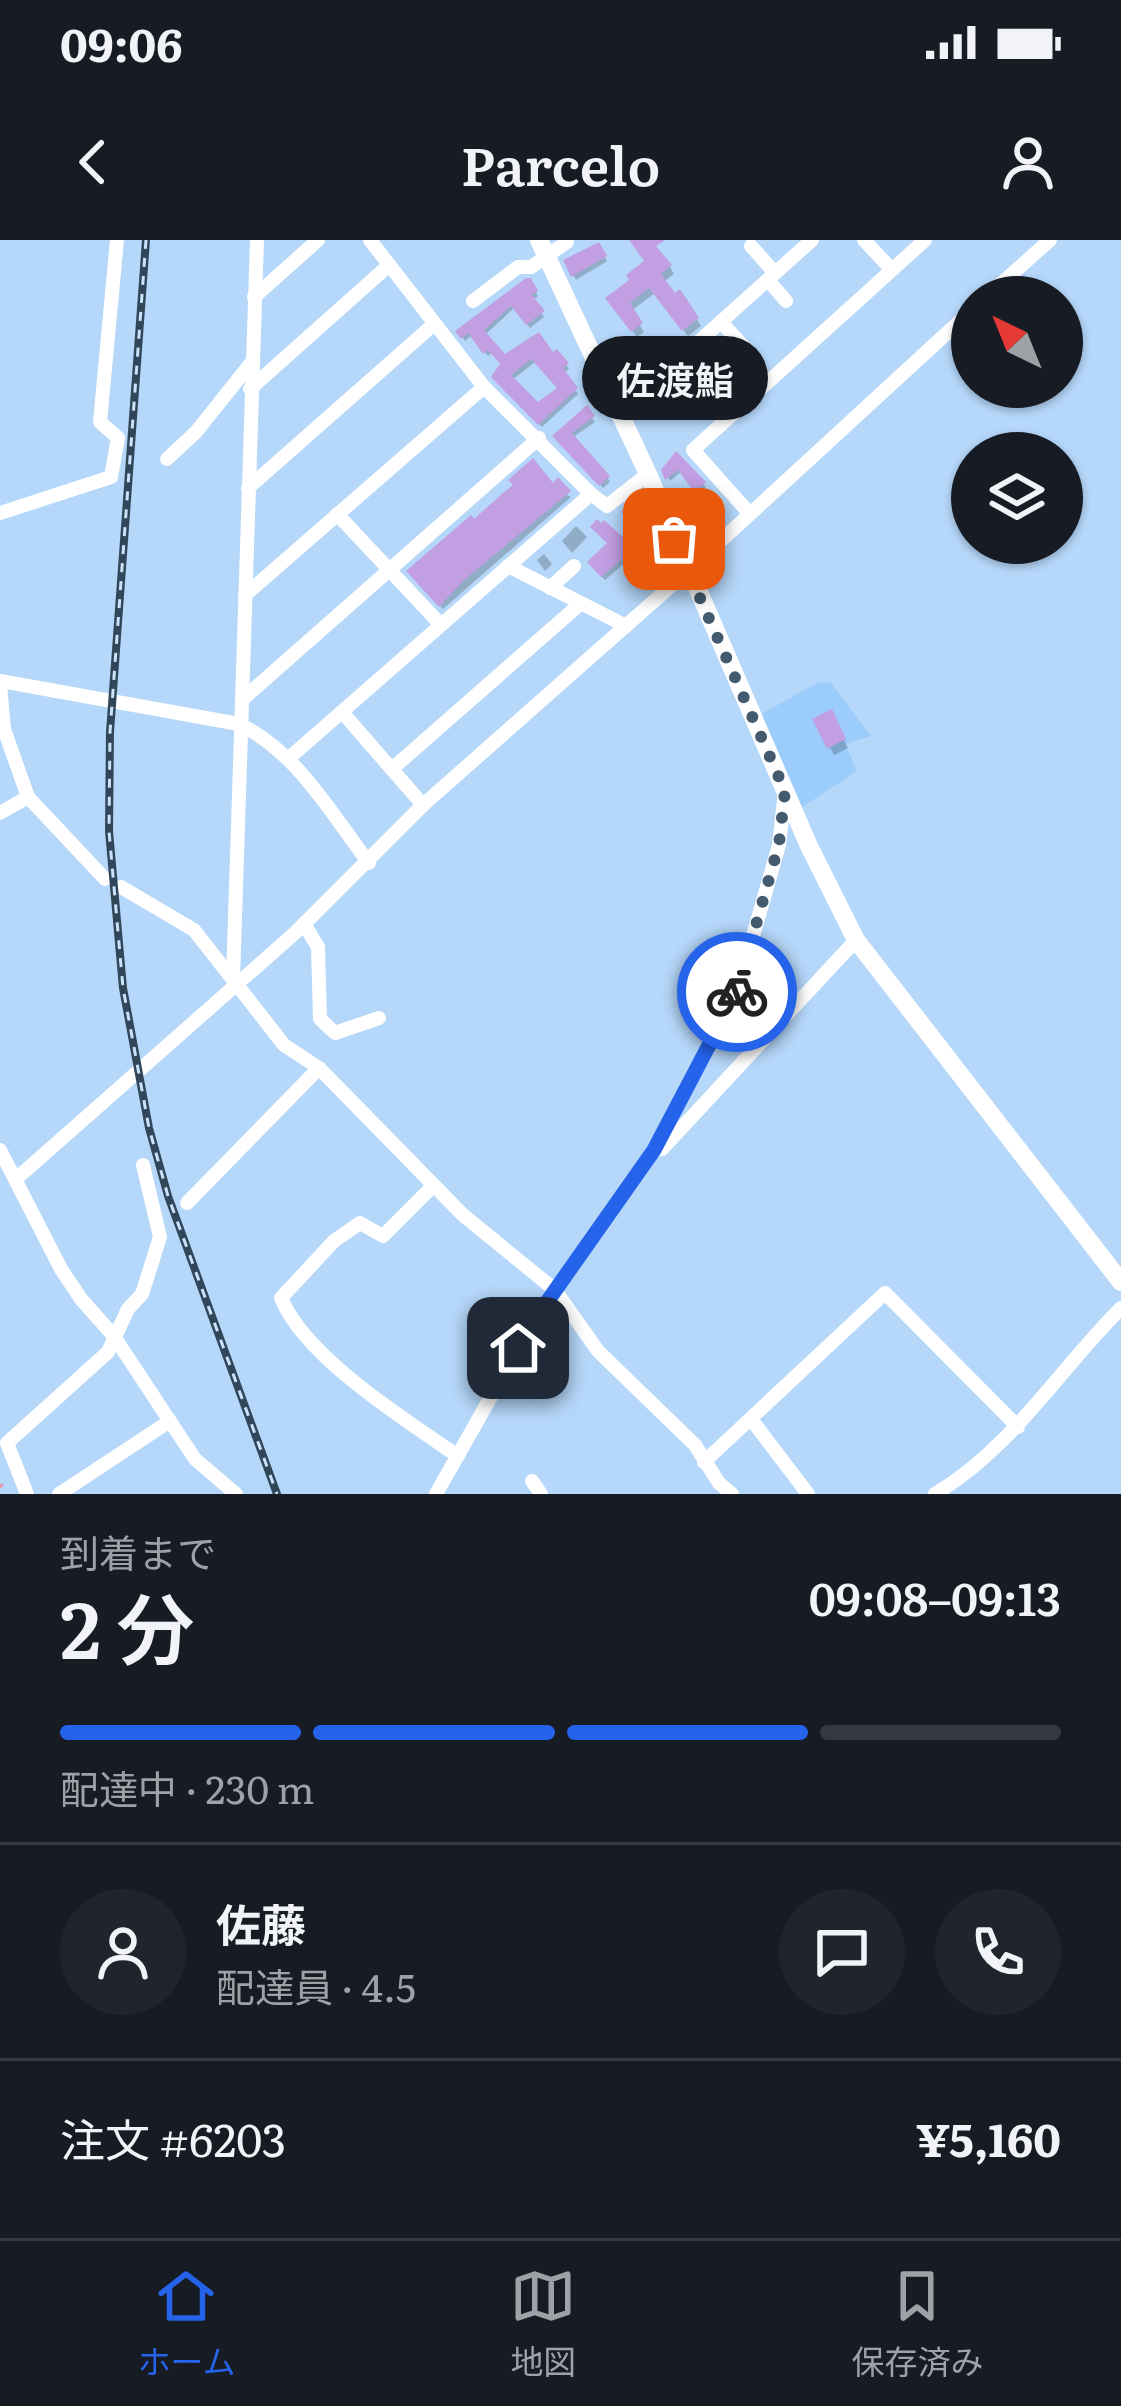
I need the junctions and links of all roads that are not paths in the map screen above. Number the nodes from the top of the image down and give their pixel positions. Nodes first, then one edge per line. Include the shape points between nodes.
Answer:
1 (117, 240) edge
2 (257, 240) edge
3 (318, 240) edge
4 (370, 240) edge
5 (864, 240) edge
6 (926, 240) edge
7 (1050, 240) edge
8 (567, 242) edge
9 (807, 242) edge
10 (751, 246) dead end
11 (543, 249) edge
12 (388, 266) junction
13 (892, 270) junction
14 (771, 276) junction
15 (1010, 276) edge
16 (254, 297) junction
17 (473, 301) dead end
18 (786, 302) dead end
19 (721, 322) junction
20 (433, 325) junction
21 (951, 329) edge
22 (744, 347) dead end
23 (251, 363) junction
24 (484, 387) junction
25 (250, 389) junction
26 (618, 414) junction
27 (539, 438) junction
28 (167, 459) dead end
29 (648, 474) junction
30 (248, 488) junction
31 (591, 494) junction
32 (0, 512) edge
33 (749, 513) junction
34 (337, 514) junction
35 (508, 566) junction
36 (574, 566) dead end
37 (392, 570) junction
38 (688, 572) junction
39 (550, 588) junction
40 (245, 595) junction
41 (580, 604) junction
42 (441, 625) junction
43 (626, 626) junction
44 (0, 682) edge
45 (244, 698) junction
46 (343, 712) junction
47 (239, 724) junction
48 (289, 758) junction
49 (392, 768) junction
50 (785, 791) junction
51 (28, 797) junction
52 (423, 805) junction
53 (0, 813) edge
54 (369, 863) junction
55 (105, 879) dead end
56 (121, 887) dead end
57 (304, 924) junction
58 (856, 940) junction
59 (233, 985) junction
60 (379, 1018) dead end
61 (319, 1068) junction
62 (0, 1150) edge
63 (654, 1150) junction
64 (142, 1165) dead end
65 (8, 1181) edge
66 (433, 1186) junction
67 (187, 1203) dead end
68 (1121, 1282) edge
69 (555, 1290) junction
70 (1121, 1308) edge
71 (113, 1335) junction
72 (751, 1419) junction
73 (170, 1421) junction
74 (1018, 1427) junction
75 (458, 1456) junction
76 (704, 1462) junction
77 (27, 1494) edge
78 (58, 1494) edge
79 (236, 1494) edge
80 (436, 1494) edge
81 (732, 1494) edge
82 (808, 1494) edge
83 (935, 1494) edge

1 - 32 street via 100,422 118,438 112,478
2 - 16 street
3 - 16 street
4 - 12 street
5 - 13 street
6 - 13 street
7 - 15 street
8 - 11 street
9 - 14 street
10 - 14 street
11 - 17 street via 531,267 518,267
11 - 26 street
12 - 20 street
12 - 25 street
13 - 33 street via 693,450
14 - 18 street
14 - 19 street
16 - 23 street
19 - 22 street
19 - 26 street
20 - 24 street
20 - 30 street
21 - 33 street
23 - 25 street
23 - 28 street
24 - 27 street
24 - 34 street
25 - 30 street
26 - 29 street
27 - 31 street
27 - 37 street
29 - 31 street via 607,506
29 - 38 street
30 - 40 street
31 - 35 street
33 - 38 street
34 - 37 street
34 - 40 street
35 - 39 street
35 - 42 street
36 - 39 street
37 - 42 street
37 - 45 street
38 - 43 street
38 - 50 street
39 - 41 street
40 - 45 street
41 - 43 street
41 - 49 street
42 - 46 street
43 - 52 street
44 - 47 street
44 - 51 street via 4,729
45 - 47 street
46 - 48 street
46 - 49 street
47 - 48 street
47 - 59 street
48 - 54 street
49 - 52 street
50 - 58 street
50 - 63 street via 779,844 737,992
51 - 53 street
51 - 55 street
52 - 54 street
54 - 57 street
56 - 59 street via 194,930
57 - 59 street
57 - 60 street via 318,947 320,1019 335,1033
58 - 63 street
58 - 68 street
59 - 61 street via 284,1045
59 - 65 street
61 - 66 street
61 - 67 street
62 - 65 street
63 - 69 street
64 - 71 street via 160,1238 142,1294
65 - 71 street
66 - 69 street
66 - 75 street via 383,1236 360,1223 334,1241 281,1298 289,1318 351,1379
69 - 75 street
69 - 76 street via 598,1351
70 - 74 street
71 - 73 street
71 - 77 street via 99,1362 7,1443
72 - 74 street via 886,1293
72 - 76 street
72 - 82 street
73 - 78 street
73 - 79 street via 195,1459
74 - 83 street
75 - 80 street
76 - 81 street

